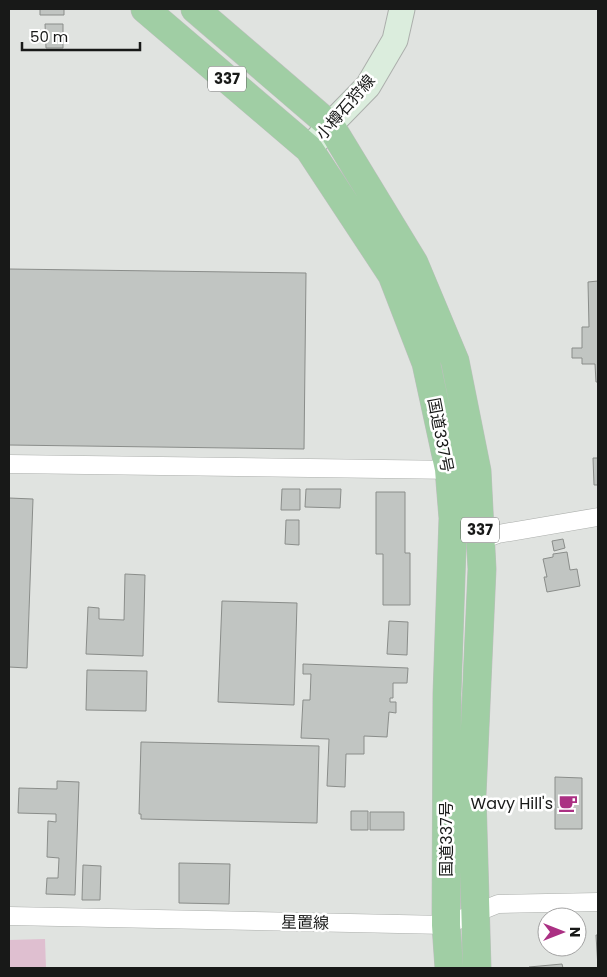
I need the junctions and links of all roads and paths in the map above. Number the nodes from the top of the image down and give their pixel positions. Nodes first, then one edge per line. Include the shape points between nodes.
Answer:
1 (145, 9) edge
2 (195, 9) edge
3 (402, 9) edge
4 (330, 124) junction
5 (309, 149) junction
6 (9, 464) edge
7 (449, 469) junction
8 (477, 471) junction
9 (598, 517) edge
10 (481, 540) junction
11 (598, 902) edge
12 (476, 912) junction
13 (9, 916) edge
14 (446, 925) junction
15 (449, 968) edge
16 (477, 968) edge

1 - 5 highway, 国道337号 / 337
2 - 4 highway, 国道337号 / 337
3 - 4 main road, 小樽石狩線 via 395,40 368,86
4 - 5 main road, 小樽石狩線
4 - 8 highway, 国道337号 / 337 via 414,263 455,361
5 - 7 highway, 国道337号 / 337 via 392,275 426,363
6 - 7 street
7 - 8 street
7 - 14 highway, 国道337号 / 337 via 453,518 447,694
8 - 10 highway, 国道337号 / 337
9 - 10 street via 498,534
10 - 12 highway, 国道337号 / 337 via 472,795
11 - 12 street, 星置線 via 498,904
12 - 14 street, 星置線
12 - 16 highway, 国道337号 / 337
13 - 14 street, 星置線
14 - 15 highway, 国道337号 / 337

